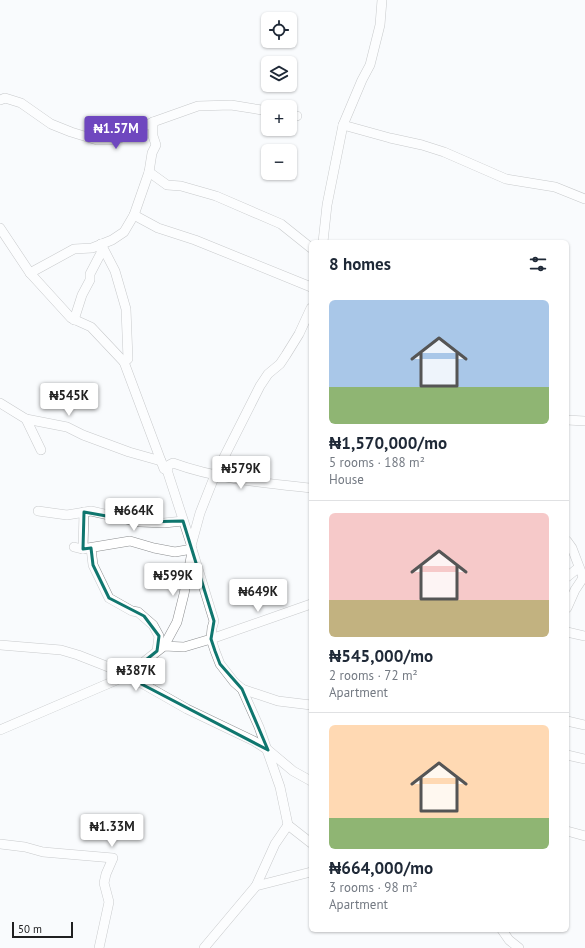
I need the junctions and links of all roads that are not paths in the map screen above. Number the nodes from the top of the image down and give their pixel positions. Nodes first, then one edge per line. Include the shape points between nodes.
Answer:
1 (382, 0) edge
2 (0, 100) edge
3 (261, 110) edge
4 (153, 122) junction
5 (342, 125) junction
6 (149, 172) junction
7 (585, 199) edge
8 (134, 215) junction
9 (0, 228) edge
10 (324, 240) edge
11 (101, 244) junction
12 (309, 246) edge
13 (30, 273) junction
14 (309, 287) edge
15 (309, 314) edge
16 (74, 320) junction
17 (124, 362) junction
18 (0, 403) edge
19 (26, 419) junction
20 (569, 420) edge
21 (585, 421) edge
22 (40, 450) dead end
23 (161, 461) junction
24 (167, 470) junction
25 (215, 475) junction
26 (309, 488) edge
27 (38, 511) dead end
28 (84, 512) junction
29 (183, 521) junction
30 (569, 544) edge
31 (83, 548) junction
32 (192, 548) junction
33 (578, 568) junction
34 (569, 575) edge
35 (584, 576) edge
36 (569, 604) edge
37 (309, 605) edge
38 (569, 632) edge
39 (585, 636) edge
40 (211, 639) junction
41 (0, 645) edge
42 (160, 648) junction
43 (126, 676) junction
44 (242, 689) junction
45 (309, 705) edge
46 (569, 721) edge
47 (585, 725) edge
48 (0, 730) edge
49 (268, 750) junction
50 (569, 756) edge
51 (585, 759) edge
52 (309, 780) edge
53 (288, 825) junction
54 (569, 832) edge
55 (585, 836) edge
56 (309, 841) edge
57 (0, 844) edge
58 (309, 873) edge
59 (256, 886) junction
60 (503, 932) edge
61 (99, 948) edge
62 (204, 948) edge
63 (519, 948) edge

1 - 5 street via 380,25 370,65
2 - 4 street via 5,98 21,103 51,124 97,140 120,138
3 - 4 street via 230,105 198,106
4 - 6 street via 156,145
5 - 7 street via 422,145 506,179 555,187
5 - 10 street via 326,205
6 - 8 street
6 - 12 street via 167,185 181,186 216,196 281,224
8 - 11 street via 124,232
8 - 14 street via 158,228 195,240
9 - 13 street
11 - 13 street via 92,248 74,249
11 - 16 street via 101,253 90,274
11 - 17 street via 115,271 126,309 128,359
13 - 16 street
15 - 25 street via 280,364 268,374 260,386
16 - 17 street via 91,327
17 - 23 street
18 - 19 street
19 - 22 street
19 - 23 street via 67,427 83,436
20 - 21 street
23 - 24 street
24 - 25 street via 173,463
24 - 29 street
25 - 26 street
25 - 32 street via 200,513
27 - 28 street via 67,515
28 - 29 street via 91,511 140,522 164,524
28 - 31 street
29 - 32 street
30 - 33 street
31 - 32 street via 130,541 175,552
31 - 42 street via 109,598 138,612 153,625 159,636
32 - 40 street via 214,621
32 - 42 street via 177,622
33 - 34 street
33 - 35 street
35 - 36 street
37 - 40 street
38 - 39 street
40 - 42 street via 184,647
40 - 44 street via 220,664
41 - 43 street via 61,650 99,663
42 - 43 street
43 - 48 street
43 - 49 street
44 - 45 street via 278,701
44 - 49 street
46 - 47 street
49 - 52 street via 293,771
49 - 53 street via 280,787
50 - 51 street
53 - 56 street
53 - 59 street via 275,844
54 - 55 street
57 - 61 street via 43,852 113,858 104,883 109,902
58 - 59 street
59 - 62 street
60 - 63 street

